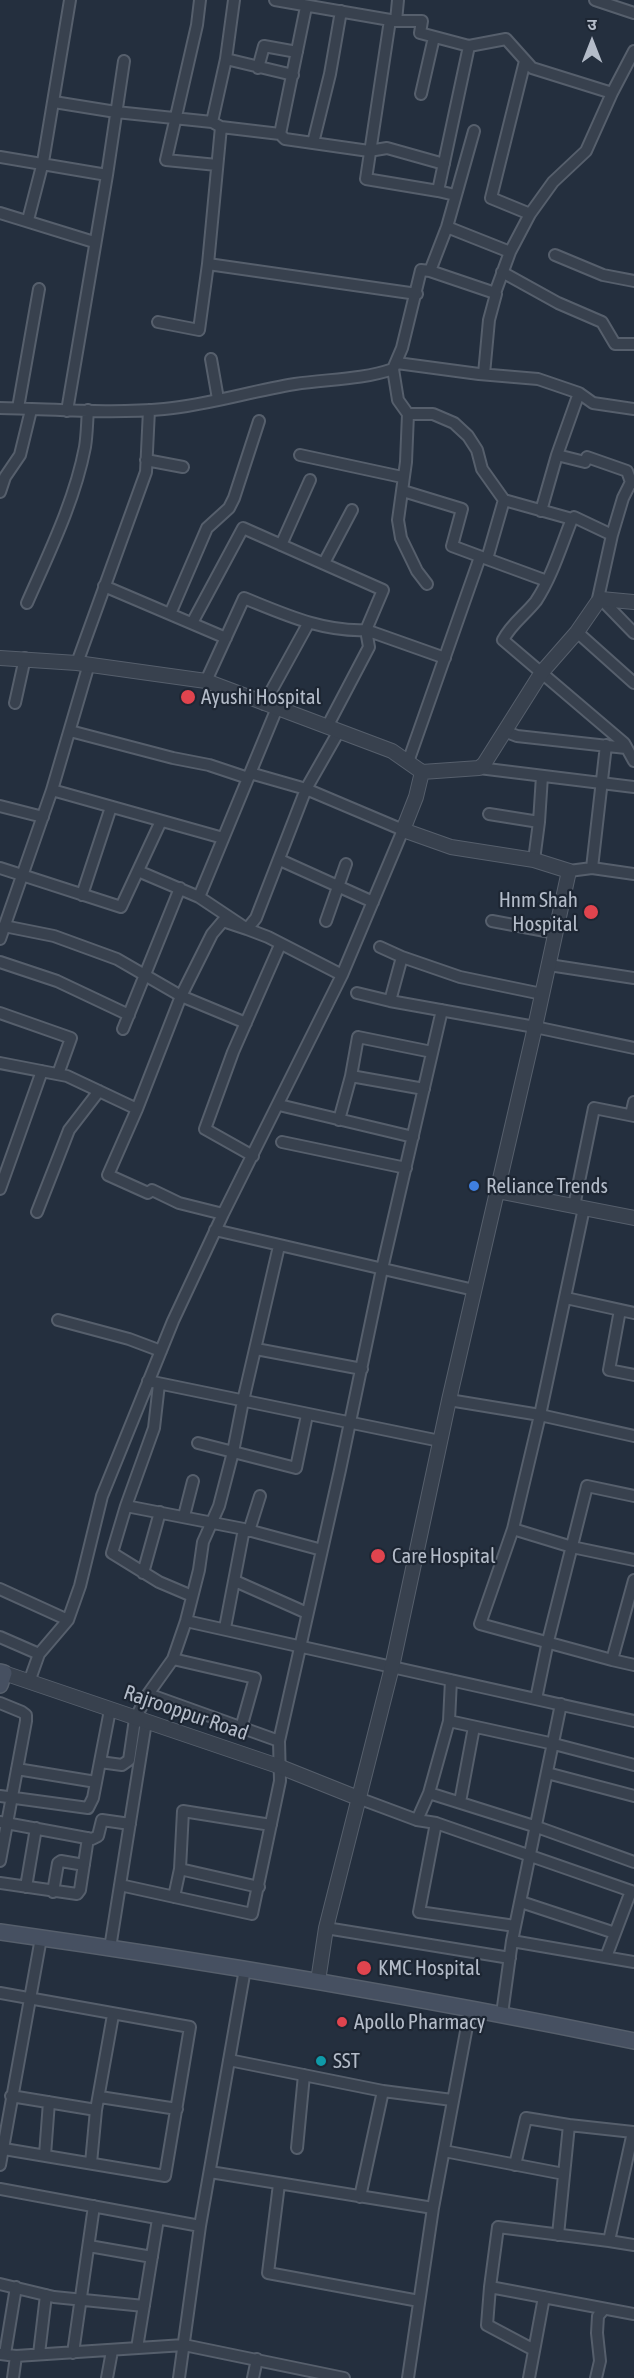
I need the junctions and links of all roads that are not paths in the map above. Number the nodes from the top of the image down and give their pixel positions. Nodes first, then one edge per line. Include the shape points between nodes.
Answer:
1 (70, 0) edge
2 (200, 0) edge
3 (234, 0) edge
4 (275, 0) edge
5 (398, 0) edge
6 (595, 0) edge
7 (288, 1) edge
8 (306, 7) junction
9 (341, 11) junction
10 (634, 13) edge
11 (393, 21) junction
12 (434, 37) junction
13 (469, 46) junction
14 (297, 52) junction
15 (634, 54) edge
16 (226, 59) junction
17 (123, 61) dead end
18 (525, 61) junction
19 (258, 68) junction
20 (293, 75) junction
21 (612, 93) junction
22 (421, 94) dead end
23 (54, 102) junction
24 (116, 112) junction
25 (175, 119) junction
26 (217, 125) junction
27 (474, 131) dead end
28 (280, 134) junction
29 (313, 143) junction
30 (369, 151) junction
31 (0, 156) edge
32 (43, 162) junction
33 (444, 164) junction
34 (218, 165) junction
35 (107, 174) junction
36 (438, 191) junction
37 (455, 195) junction
38 (0, 213) edge
39 (530, 214) junction
40 (28, 220) junction
41 (447, 227) junction
42 (94, 242) junction
43 (510, 252) junction
44 (555, 255) dead end
45 (208, 264) junction
46 (430, 271) junction
47 (502, 272) junction
48 (634, 281) edge
49 (39, 289) dead end
50 (495, 293) junction
51 (417, 294) junction
52 (158, 322) dead end
53 (634, 344) edge
54 (211, 359) dead end
55 (395, 366) junction
56 (484, 375) junction
57 (579, 393) junction
58 (218, 399) junction
59 (0, 408) edge
60 (18, 408) junction
61 (634, 409) edge
62 (31, 410) junction
63 (88, 410) junction
64 (149, 410) junction
65 (67, 411) junction
66 (408, 414) junction
67 (260, 421) dead end
68 (300, 455) dead end
69 (557, 455) junction
70 (147, 460) junction
71 (183, 467) dead end
72 (402, 477) junction
73 (310, 480) dead end
74 (633, 483) edge
75 (403, 490) junction
76 (0, 492) edge
77 (504, 500) junction
78 (352, 510) dead end
79 (541, 511) junction
80 (572, 519) junction
81 (612, 535) junction
82 (281, 544) junction
83 (483, 558) junction
84 (324, 563) junction
85 (547, 581) junction
86 (427, 584) dead end
87 (104, 586) junction
88 (599, 601) junction
89 (634, 602) edge
90 (27, 603) dead end
91 (170, 614) junction
92 (192, 623) junction
93 (308, 624) junction
94 (366, 630) junction
95 (577, 632) junction
96 (634, 633) edge
97 (226, 638) junction
98 (0, 658) edge
99 (24, 658) junction
100 (445, 658) junction
101 (83, 664) junction
102 (542, 672) junction
103 (206, 681) junction
104 (634, 683) edge
105 (15, 703) dead end
106 (271, 706) junction
107 (333, 729) junction
108 (70, 731) junction
109 (504, 731) junction
110 (606, 745) junction
111 (626, 748) junction
112 (634, 760) edge
113 (408, 762) junction
114 (479, 768) junction
115 (422, 772) junction
116 (249, 775) junction
117 (542, 776) junction
118 (601, 783) junction
119 (634, 787) edge
120 (306, 789) junction
121 (52, 790) junction
122 (0, 806) edge
123 (111, 807) junction
124 (489, 814) dead end
125 (43, 817) junction
126 (161, 821) junction
127 (539, 822) junction
128 (403, 830) junction
129 (223, 838) junction
130 (279, 860) junction
131 (534, 860) junction
132 (346, 864) dead end
133 (0, 868) edge
134 (592, 868) junction
135 (138, 870) junction
136 (569, 871) junction
137 (634, 874) edge
138 (22, 876) junction
139 (338, 886) junction
140 (180, 888) junction
141 (82, 895) junction
142 (199, 897) junction
143 (373, 902) junction
144 (4, 911) edge
145 (326, 921) dead end
146 (492, 921) dead end
147 (4, 926) junction
148 (247, 929) junction
149 (556, 933) junction
150 (0, 939) edge
151 (280, 945) junction
152 (380, 946) dead end
153 (402, 957) junction
154 (0, 962) edge
155 (549, 965) junction
156 (143, 975) junction
157 (342, 975) junction
158 (634, 978) edge
159 (357, 993) dead end
160 (542, 994) junction
161 (181, 996) junction
162 (390, 1001) junction
163 (442, 1010) junction
164 (0, 1013) edge
165 (129, 1015) junction
166 (246, 1023) junction
167 (535, 1027) junction
168 (123, 1029) dead end
169 (634, 1048) edge
170 (432, 1052) junction
171 (0, 1063) edge
172 (42, 1071) junction
173 (58, 1074) junction
174 (351, 1076) junction
175 (424, 1089) junction
176 (99, 1091) junction
177 (634, 1102) edge
178 (279, 1105) junction
179 (137, 1109) junction
180 (633, 1116) edge
181 (339, 1120) junction
182 (413, 1137) junction
183 (282, 1142) dead end
184 (253, 1156) junction
185 (406, 1168) junction
186 (0, 1189) edge
187 (497, 1191) junction
188 (579, 1207) junction
189 (38, 1212) dead end
190 (223, 1214) junction
191 (634, 1218) edge
192 (215, 1230) junction
193 (279, 1246) junction
194 (382, 1269) junction
195 (474, 1290) junction
196 (566, 1298) junction
197 (620, 1310) junction
198 (634, 1313) edge
199 (58, 1320) dead end
200 (256, 1349) junction
201 (161, 1351) junction
202 (362, 1369) junction
203 (634, 1375) edge
204 (153, 1382) junction
205 (449, 1400) junction
206 (243, 1401) junction
207 (307, 1414) junction
208 (540, 1415) junction
209 (350, 1423) junction
210 (634, 1436) edge
211 (440, 1441) junction
212 (198, 1443) dead end
213 (233, 1452) junction
214 (193, 1481) dead end
215 (260, 1496) dead end
216 (634, 1496) edge
217 (126, 1506) junction
218 (160, 1512) junction
219 (184, 1516) junction
220 (212, 1522) junction
221 (513, 1529) junction
222 (247, 1530) junction
223 (572, 1547) junction
224 (322, 1550) junction
225 (634, 1560) edge
226 (143, 1573) junction
227 (634, 1580) edge
228 (235, 1581) junction
229 (0, 1589) edge
230 (192, 1596) junction
231 (308, 1613) junction
232 (68, 1620) junction
233 (186, 1621) junction
234 (225, 1628) junction
235 (0, 1636) edge
236 (548, 1641) junction
237 (300, 1646) junction
238 (39, 1654) junction
239 (173, 1659) junction
240 (612, 1660) junction
241 (634, 1665) edge
242 (393, 1667) junction
243 (1, 1677) edge
244 (451, 1680) junction
245 (29, 1682) junction
246 (148, 1694) junction
247 (536, 1699) junction
248 (0, 1703) edge
249 (561, 1704) junction
250 (110, 1710) junction
251 (141, 1721) junction
252 (449, 1721) junction
253 (634, 1721) edge
254 (474, 1727) junction
255 (241, 1728) junction
256 (279, 1741) junction
257 (554, 1744) junction
258 (100, 1762) junction
259 (634, 1765) edge
260 (278, 1766) junction
261 (17, 1769) junction
262 (547, 1773) junction
263 (96, 1782) junction
264 (429, 1793) junction
265 (634, 1796) edge
266 (6, 1797) edge
267 (358, 1798) junction
268 (460, 1802) junction
269 (417, 1820) junction
270 (3, 1822) edge
271 (435, 1823) junction
272 (130, 1824) junction
273 (271, 1825) junction
274 (537, 1827) junction
275 (36, 1828) junction
276 (88, 1838) junction
277 (530, 1856) junction
278 (0, 1861) edge
279 (634, 1862) edge
280 (84, 1865) junction
281 (180, 1869) junction
282 (0, 1883) edge
283 (120, 1885) junction
284 (26, 1887) junction
285 (259, 1887) junction
286 (53, 1892) junction
287 (632, 1892) edge
288 (174, 1897) junction
289 (520, 1902) junction
290 (516, 1926) junction
291 (326, 1928) junction
292 (0, 1932) edge
293 (615, 1933) junction
294 (41, 1938) junction
295 (512, 1941) junction
296 (110, 1948) junction
297 (606, 1957) junction
298 (510, 1958) junction
299 (634, 1962) edge
300 (245, 1968) junction
301 (318, 1981) junction
302 (0, 1994) edge
303 (29, 1999) junction
304 (470, 2010) junction
305 (502, 2014) junction
306 (114, 2015) junction
307 (634, 2041) edge
308 (229, 2060) junction
309 (303, 2074) junction
310 (383, 2091) junction
311 (11, 2096) junction
312 (100, 2097) junction
313 (452, 2100) junction
314 (49, 2102) junction
315 (177, 2109) junction
316 (96, 2110) junction
317 (569, 2125) junction
318 (633, 2132) edge
319 (297, 2148) dead end
320 (4, 2149) junction
321 (444, 2151) junction
322 (45, 2155) junction
323 (91, 2163) junction
324 (0, 2165) edge
325 (515, 2165) junction
326 (210, 2172) junction
327 (564, 2174) junction
328 (279, 2184) junction
329 (0, 2189) edge
330 (360, 2197) junction
331 (94, 2206) junction
332 (433, 2208) junction
333 (158, 2219) junction
334 (200, 2226) junction
335 (558, 2235) junction
336 (609, 2241) junction
337 (634, 2245) edge
338 (89, 2246) junction
339 (152, 2257) junction
340 (0, 2283) edge
341 (16, 2287) junction
342 (490, 2287) junction
343 (46, 2295) junction
344 (544, 2297) junction
345 (80, 2300) junction
346 (419, 2301) junction
347 (144, 2306) junction
348 (604, 2309) junction
349 (634, 2314) edge
350 (184, 2345) junction
351 (137, 2348) junction
352 (534, 2350) junction
353 (112, 2351) junction
354 (73, 2353) junction
355 (39, 2354) junction
356 (7, 2355) edge
357 (257, 2360) junction
358 (13, 2378) edge
359 (106, 2378) edge
360 (179, 2378) edge
361 (253, 2378) edge
362 (344, 2378) edge
363 (408, 2378) edge
364 (529, 2378) edge
365 (596, 2378) edge

1 - 23 street
2 - 25 street
3 - 16 street
4 - 7 street
5 - 11 street
6 - 10 street
7 - 8 street
8 - 9 street
8 - 14 street
9 - 11 street
9 - 29 street
11 - 12 street via 422,21 420,33
11 - 30 street
12 - 13 street
12 - 22 street
13 - 18 street via 506,39
13 - 33 street
14 - 19 street via 264,46
14 - 20 street
15 - 21 street
16 - 19 street
16 - 26 street
17 - 24 street
18 - 21 street via 532,68
18 - 39 street via 491,198
19 - 20 street
20 - 28 street
21 - 39 street via 586,152 553,182
23 - 24 street
23 - 32 street
24 - 25 street
24 - 35 street
25 - 26 street
25 - 34 street via 166,160
26 - 28 street
26 - 34 street
27 - 37 street
28 - 29 street via 285,139
29 - 30 street
30 - 33 street via 387,148
30 - 36 street via 366,178
31 - 32 street
32 - 35 street
32 - 40 street
33 - 36 street
34 - 45 street
35 - 42 street
36 - 37 street
37 - 41 street
38 - 40 street
39 - 43 street
40 - 42 street
41 - 43 street
41 - 46 street
42 - 65 street
43 - 47 street
44 - 48 street via 603,275
45 - 51 street
45 - 52 street via 199,330
46 - 50 street
46 - 51 street via 421,270
47 - 50 street
47 - 53 street via 602,322 615,344
49 - 60 street
50 - 56 street
51 - 55 street
54 - 58 street
55 - 56 street
55 - 58 street via 370,377 295,384
55 - 66 street via 398,400
56 - 57 street via 538,379
57 - 61 street via 593,404
57 - 69 street
58 - 64 street
59 - 60 street
60 - 62 street
62 - 65 street
62 - 76 street via 20,454
63 - 64 street
63 - 65 street
63 - 90 street via 85,447 75,480 59,530
64 - 70 street
66 - 72 street
66 - 77 street via 433,414 454,423 468,436 482,470
67 - 91 street via 234,498 207,528
68 - 72 street
69 - 74 street via 585,462 587,458 627,471
69 - 79 street
70 - 71 street
70 - 87 street
72 - 75 street
73 - 82 street
74 - 81 street via 623,498
75 - 83 street via 462,509 452,546
75 - 86 street via 398,520 401,538
77 - 79 street
77 - 83 street
78 - 84 street
79 - 80 street
80 - 81 street
80 - 85 street
81 - 88 street
82 - 84 street
82 - 92 street via 243,528
83 - 85 street
83 - 100 street
84 - 94 street via 383,590
85 - 102 street via 503,640
87 - 91 street
87 - 101 street
88 - 89 street
88 - 95 street
88 - 96 street
91 - 92 street
92 - 97 street
93 - 94 street
93 - 97 street via 244,598
93 - 106 street
94 - 100 street
94 - 107 street via 369,647
95 - 102 street
95 - 104 street
97 - 103 street
98 - 99 street
99 - 101 street
99 - 105 street
100 - 113 street
101 - 103 street
101 - 108 street
102 - 109 street
102 - 111 street
103 - 106 street
106 - 107 street
106 - 116 street
107 - 113 street via 392,751
107 - 120 street
108 - 116 street
108 - 121 street
109 - 110 street via 517,736
109 - 114 street
110 - 111 street
110 - 118 street
111 - 112 street
113 - 115 street
114 - 115 street
114 - 117 street
115 - 128 street
116 - 120 street
116 - 129 street
117 - 118 street
117 - 127 street
118 - 119 street
118 - 134 street
120 - 128 street
120 - 130 street
121 - 123 street
121 - 125 street
122 - 125 street
123 - 126 street
123 - 141 street
124 - 127 street
125 - 138 street
126 - 129 street
126 - 135 street
127 - 131 street
128 - 131 street via 451,847
128 - 143 street
129 - 142 street
130 - 139 street
130 - 148 street
131 - 136 street
132 - 139 street
133 - 138 street
134 - 136 street
134 - 137 street
135 - 140 street
135 - 141 street via 121,907
136 - 149 street
138 - 141 street
138 - 144 street
139 - 143 street
139 - 145 street
140 - 142 street
140 - 156 street
142 - 148 street
143 - 157 street
144 - 147 street
146 - 149 street
147 - 150 street
147 - 156 street via 54,936 117,959
148 - 151 street
148 - 161 street via 223,921 212,934
149 - 155 street
151 - 157 street
151 - 166 street
152 - 153 street
153 - 160 street via 460,977
153 - 162 street
154 - 165 street via 57,981
155 - 158 street
155 - 160 street
156 - 161 street
156 - 165 street
157 - 178 street
159 - 162 street
160 - 167 street
161 - 166 street
161 - 179 street
162 - 163 street
163 - 167 street
163 - 170 street
164 - 173 street via 71,1038
165 - 168 street
166 - 184 street via 205,1129
167 - 169 street
167 - 187 street
170 - 174 street via 358,1037
170 - 175 street
171 - 172 street
172 - 173 street
172 - 186 street
173 - 176 street
174 - 175 street
174 - 181 street
175 - 182 street
176 - 179 street
176 - 189 street via 69,1130
177 - 180 street
178 - 181 street
178 - 184 street
179 - 190 street via 108,1175 148,1193 152,1190 180,1203
180 - 188 street via 594,1108
181 - 182 street
182 - 185 street
183 - 185 street
184 - 190 street
185 - 194 street
187 - 188 street
187 - 195 street
188 - 191 street
188 - 196 street
190 - 192 street
192 - 193 street
192 - 201 street
193 - 194 street
193 - 200 street
194 - 195 street
194 - 202 street
195 - 205 street
196 - 197 street
196 - 208 street
197 - 198 street
197 - 203 street via 609,1370
199 - 201 street
200 - 202 street
200 - 206 street
201 - 204 street
202 - 209 street
204 - 206 street
204 - 217 street via 154,1428
204 - 232 street via 102,1496
205 - 208 street
205 - 211 street
206 - 207 street
206 - 213 street
207 - 209 street
207 - 213 street via 296,1468
208 - 210 street
208 - 221 street
209 - 211 street
209 - 224 street
211 - 242 street
212 - 213 street
213 - 220 street
214 - 219 street
215 - 222 street
216 - 223 street via 587,1486
217 - 218 street
217 - 226 street via 112,1553
218 - 219 street
218 - 226 street
219 - 220 street
220 - 222 street
220 - 230 street via 203,1542
221 - 223 street
221 - 236 street via 480,1624
222 - 224 street
222 - 228 street
223 - 225 street
223 - 236 street
224 - 231 street
226 - 230 street
227 - 240 street
228 - 231 street
228 - 234 street
229 - 232 street
230 - 233 street
231 - 237 street
232 - 238 street
233 - 234 street
233 - 239 street
234 - 237 street
235 - 238 street
236 - 240 street
236 - 247 street
237 - 242 street
237 - 256 street
238 - 245 street
239 - 246 street
239 - 255 street via 255,1678
240 - 241 street
242 - 244 street
242 - 267 street
243 - 245 street, Rajrooppur Road
244 - 247 street
244 - 252 street
245 - 250 street, Rajrooppur Road
246 - 251 street
246 - 255 street
247 - 249 street
248 - 261 street via 26,1715
249 - 253 street
249 - 257 street
250 - 251 street, Rajrooppur Road
250 - 258 street
251 - 258 street via 129,1760 122,1765
251 - 260 street, Rajrooppur Road
251 - 272 street
252 - 254 street
252 - 264 street
254 - 257 street
254 - 268 street
255 - 256 street
256 - 260 street
257 - 259 street
257 - 262 street
258 - 263 street
260 - 267 street, Rajrooppur Road
260 - 273 street via 280,1781
261 - 263 street
261 - 266 street
262 - 265 street
262 - 274 street
263 - 266 street via 88,1808
264 - 268 street
264 - 269 street
266 - 270 street
267 - 269 street
267 - 291 street
268 - 274 street
269 - 271 street
270 - 275 street
270 - 278 street
271 - 277 street
271 - 290 street via 419,1912
272 - 276 street via 102,1820 96,1839
272 - 283 street
273 - 281 street via 183,1811
273 - 285 street
274 - 277 street
274 - 279 street
275 - 276 street
275 - 284 street
276 - 280 street
277 - 287 street
277 - 289 street
280 - 286 street via 77,1894
280 - 286 street via 58,1863
281 - 285 street
281 - 288 street
282 - 284 street
283 - 288 street
283 - 296 street
284 - 286 street
285 - 288 street via 252,1914
287 - 293 street
289 - 290 street
289 - 293 street
290 - 295 street
291 - 298 street
291 - 301 street
292 - 294 main road
293 - 297 street
294 - 296 main road
294 - 303 street
295 - 297 street
295 - 298 street
296 - 300 main road
297 - 299 street
298 - 305 street
300 - 301 main road
300 - 308 street
301 - 304 main road
302 - 303 street
303 - 306 street
303 - 311 street
304 - 305 main road
304 - 313 street
305 - 307 main road
306 - 312 street
306 - 315 street via 190,2027
308 - 309 street
308 - 326 street
309 - 310 street
309 - 319 street
310 - 313 street
310 - 330 street
311 - 314 street
311 - 320 street
312 - 315 street
312 - 316 street
313 - 321 street
314 - 316 street
314 - 322 street
315 - 323 street via 165,2176
316 - 323 street
317 - 318 street
317 - 325 street via 526,2118
317 - 327 street
318 - 336 street
320 - 322 street
320 - 324 street
321 - 325 street
321 - 332 street
322 - 323 street
325 - 327 street
326 - 328 street
326 - 334 street
327 - 335 street
328 - 330 street
328 - 346 street via 268,2273
329 - 331 street
330 - 332 street
331 - 333 street
331 - 338 street
332 - 346 street
333 - 334 street
333 - 339 street
334 - 350 street
335 - 336 street
335 - 342 street via 498,2227
336 - 337 street
338 - 339 street
338 - 345 street
339 - 347 street
340 - 341 street
341 - 343 street
341 - 356 street
342 - 344 street
342 - 352 street via 487,2325
343 - 345 street
343 - 355 street
344 - 348 street
344 - 352 street
345 - 347 street
345 - 354 street
346 - 363 street
347 - 351 street
348 - 349 street
348 - 365 street via 598,2316 600,2361
350 - 351 street
350 - 357 street
350 - 360 street
351 - 353 street
352 - 364 street
353 - 354 street
353 - 359 street
354 - 355 street
355 - 356 street
356 - 358 street
357 - 361 street
357 - 362 street

